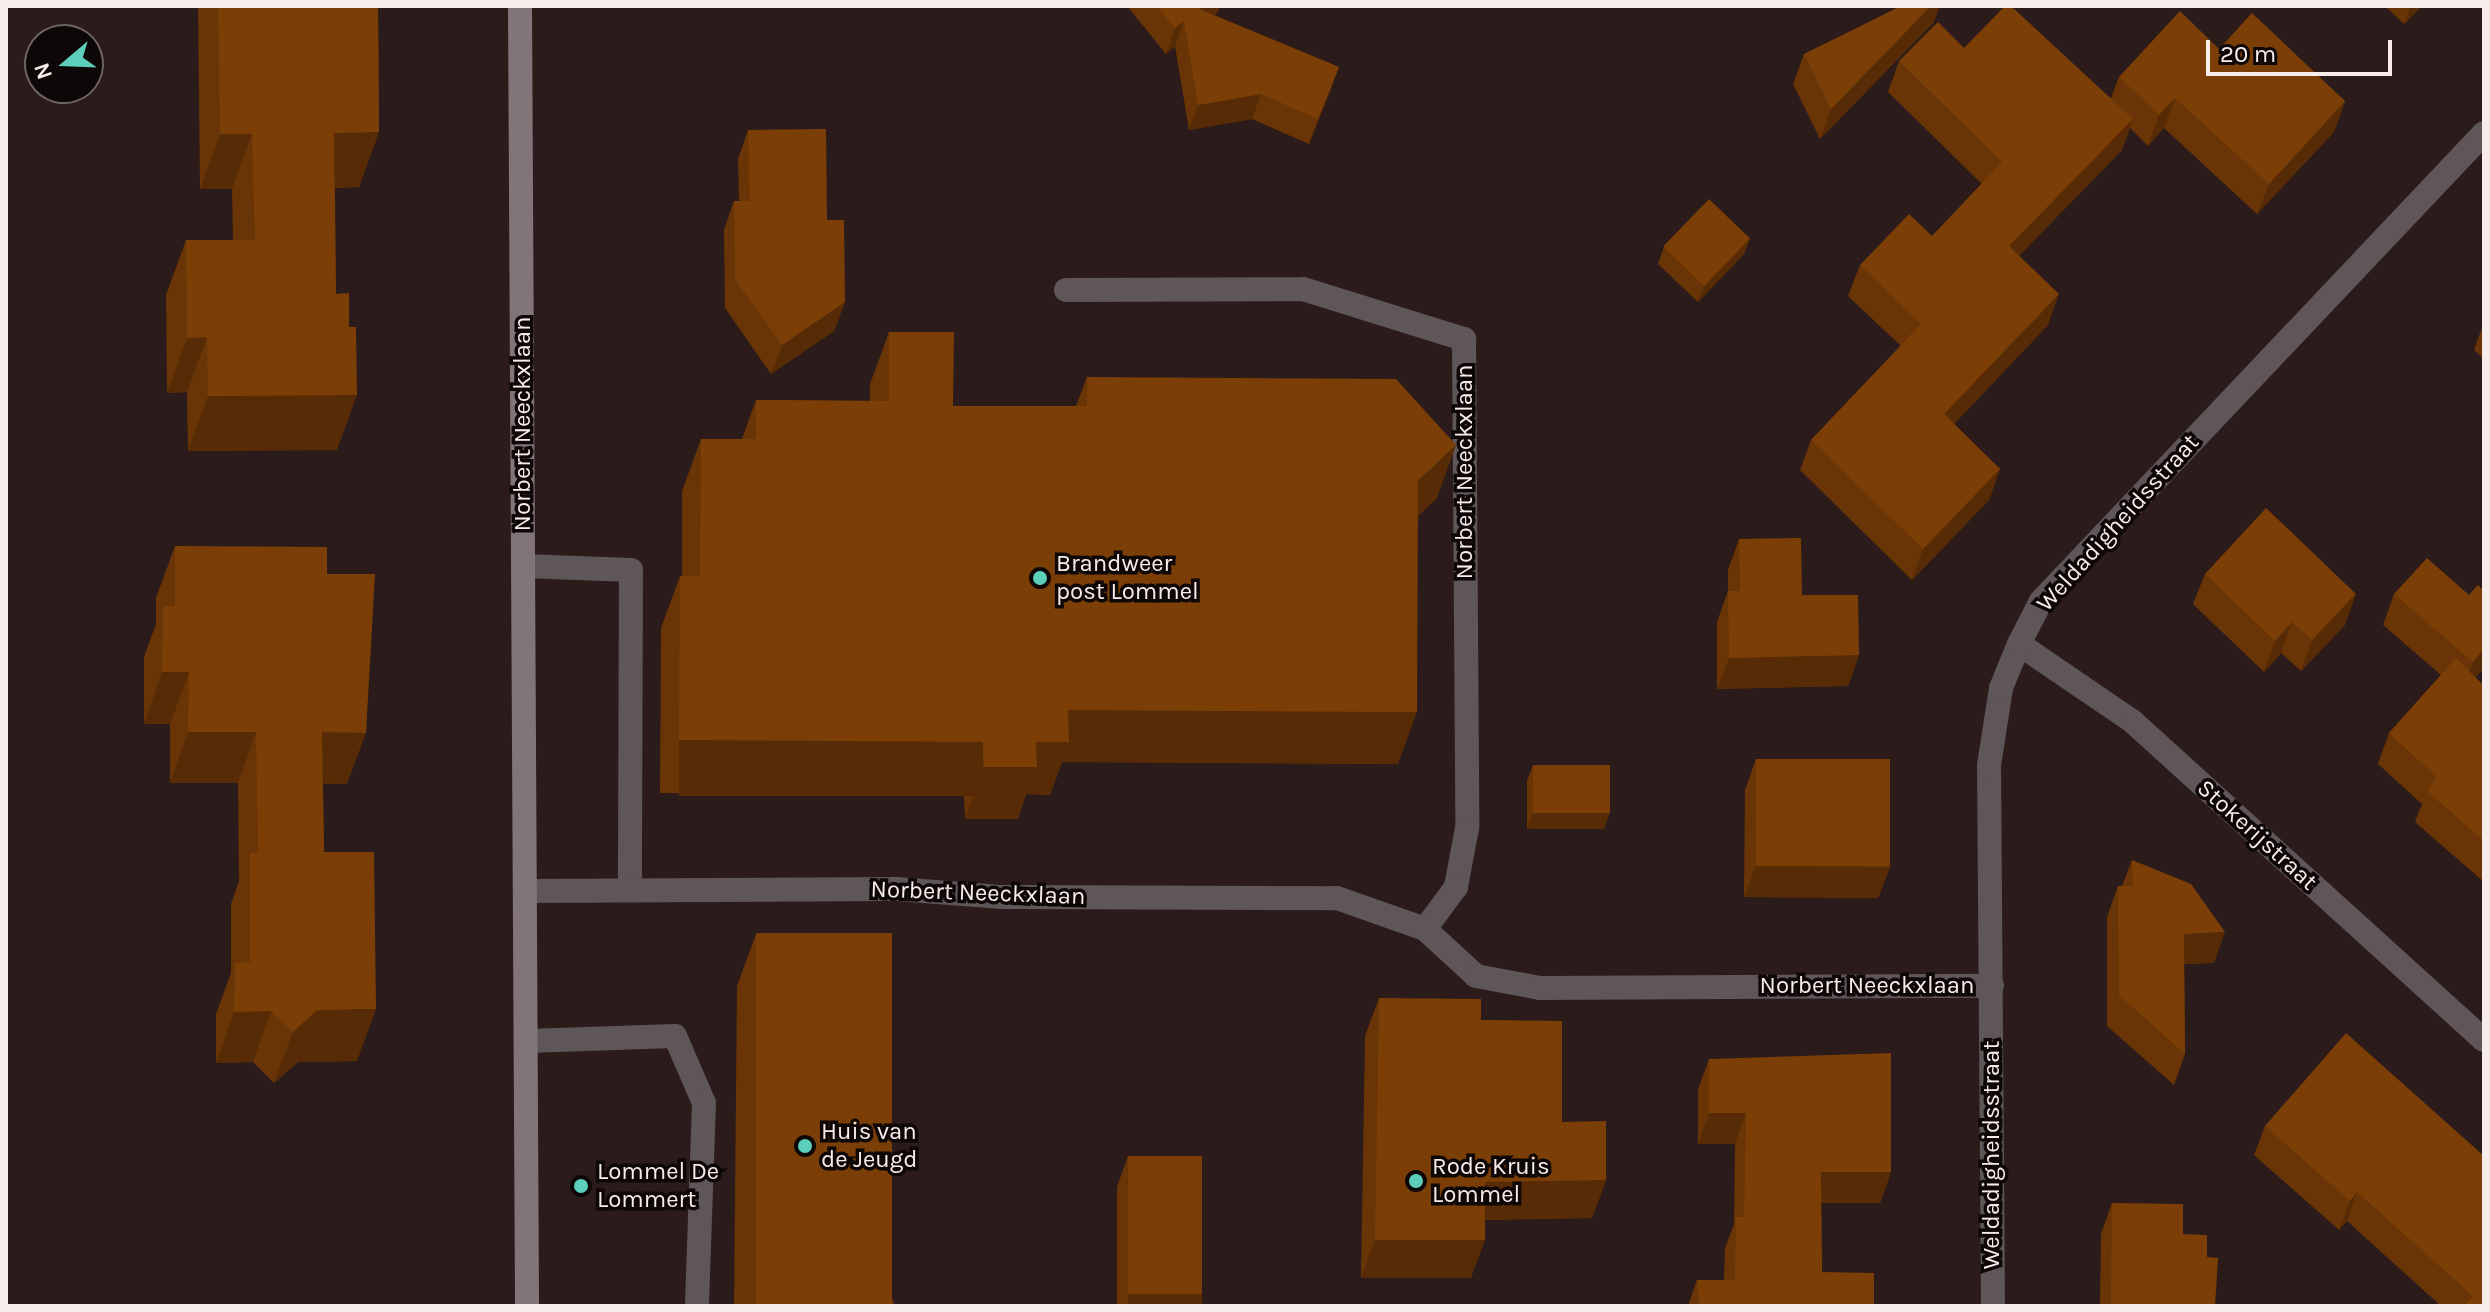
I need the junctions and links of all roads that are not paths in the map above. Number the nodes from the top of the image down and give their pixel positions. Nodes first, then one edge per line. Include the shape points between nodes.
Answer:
1 (520, 6) edge
2 (2484, 133) edge
3 (1066, 290) dead end
4 (523, 566) junction
5 (2019, 644) junction
6 (630, 888) junction
7 (527, 891) junction
8 (1425, 929) junction
9 (1992, 986) junction
10 (2484, 1040) edge
11 (527, 1041) junction
12 (527, 1306) edge
13 (697, 1306) edge
14 (1993, 1306) edge

1 - 4 main road, Norbert Neeckxlaan
2 - 5 street, Weldadigheidsstraat via 2041,601
3 - 8 street, Norbert Neeckxlaan via 1303,289 1464,339 1467,828 1456,887
4 - 6 street via 631,570
4 - 7 main road, Norbert Neeckxlaan
5 - 9 street, Weldadigheidsstraat via 2001,688 1989,765
5 - 10 street, Stokerijstraat via 2132,721
6 - 7 street, Norbert Neeckxlaan
6 - 8 street, Norbert Neeckxlaan via 1337,898
7 - 11 main road, Norbert Neeckxlaan
8 - 9 street, Norbert Neeckxlaan via 1476,976 1540,988
9 - 14 street, Weldadigheidsstraat
11 - 12 main road, Norbert Neeckxlaan
11 - 13 street via 675,1036 704,1103

